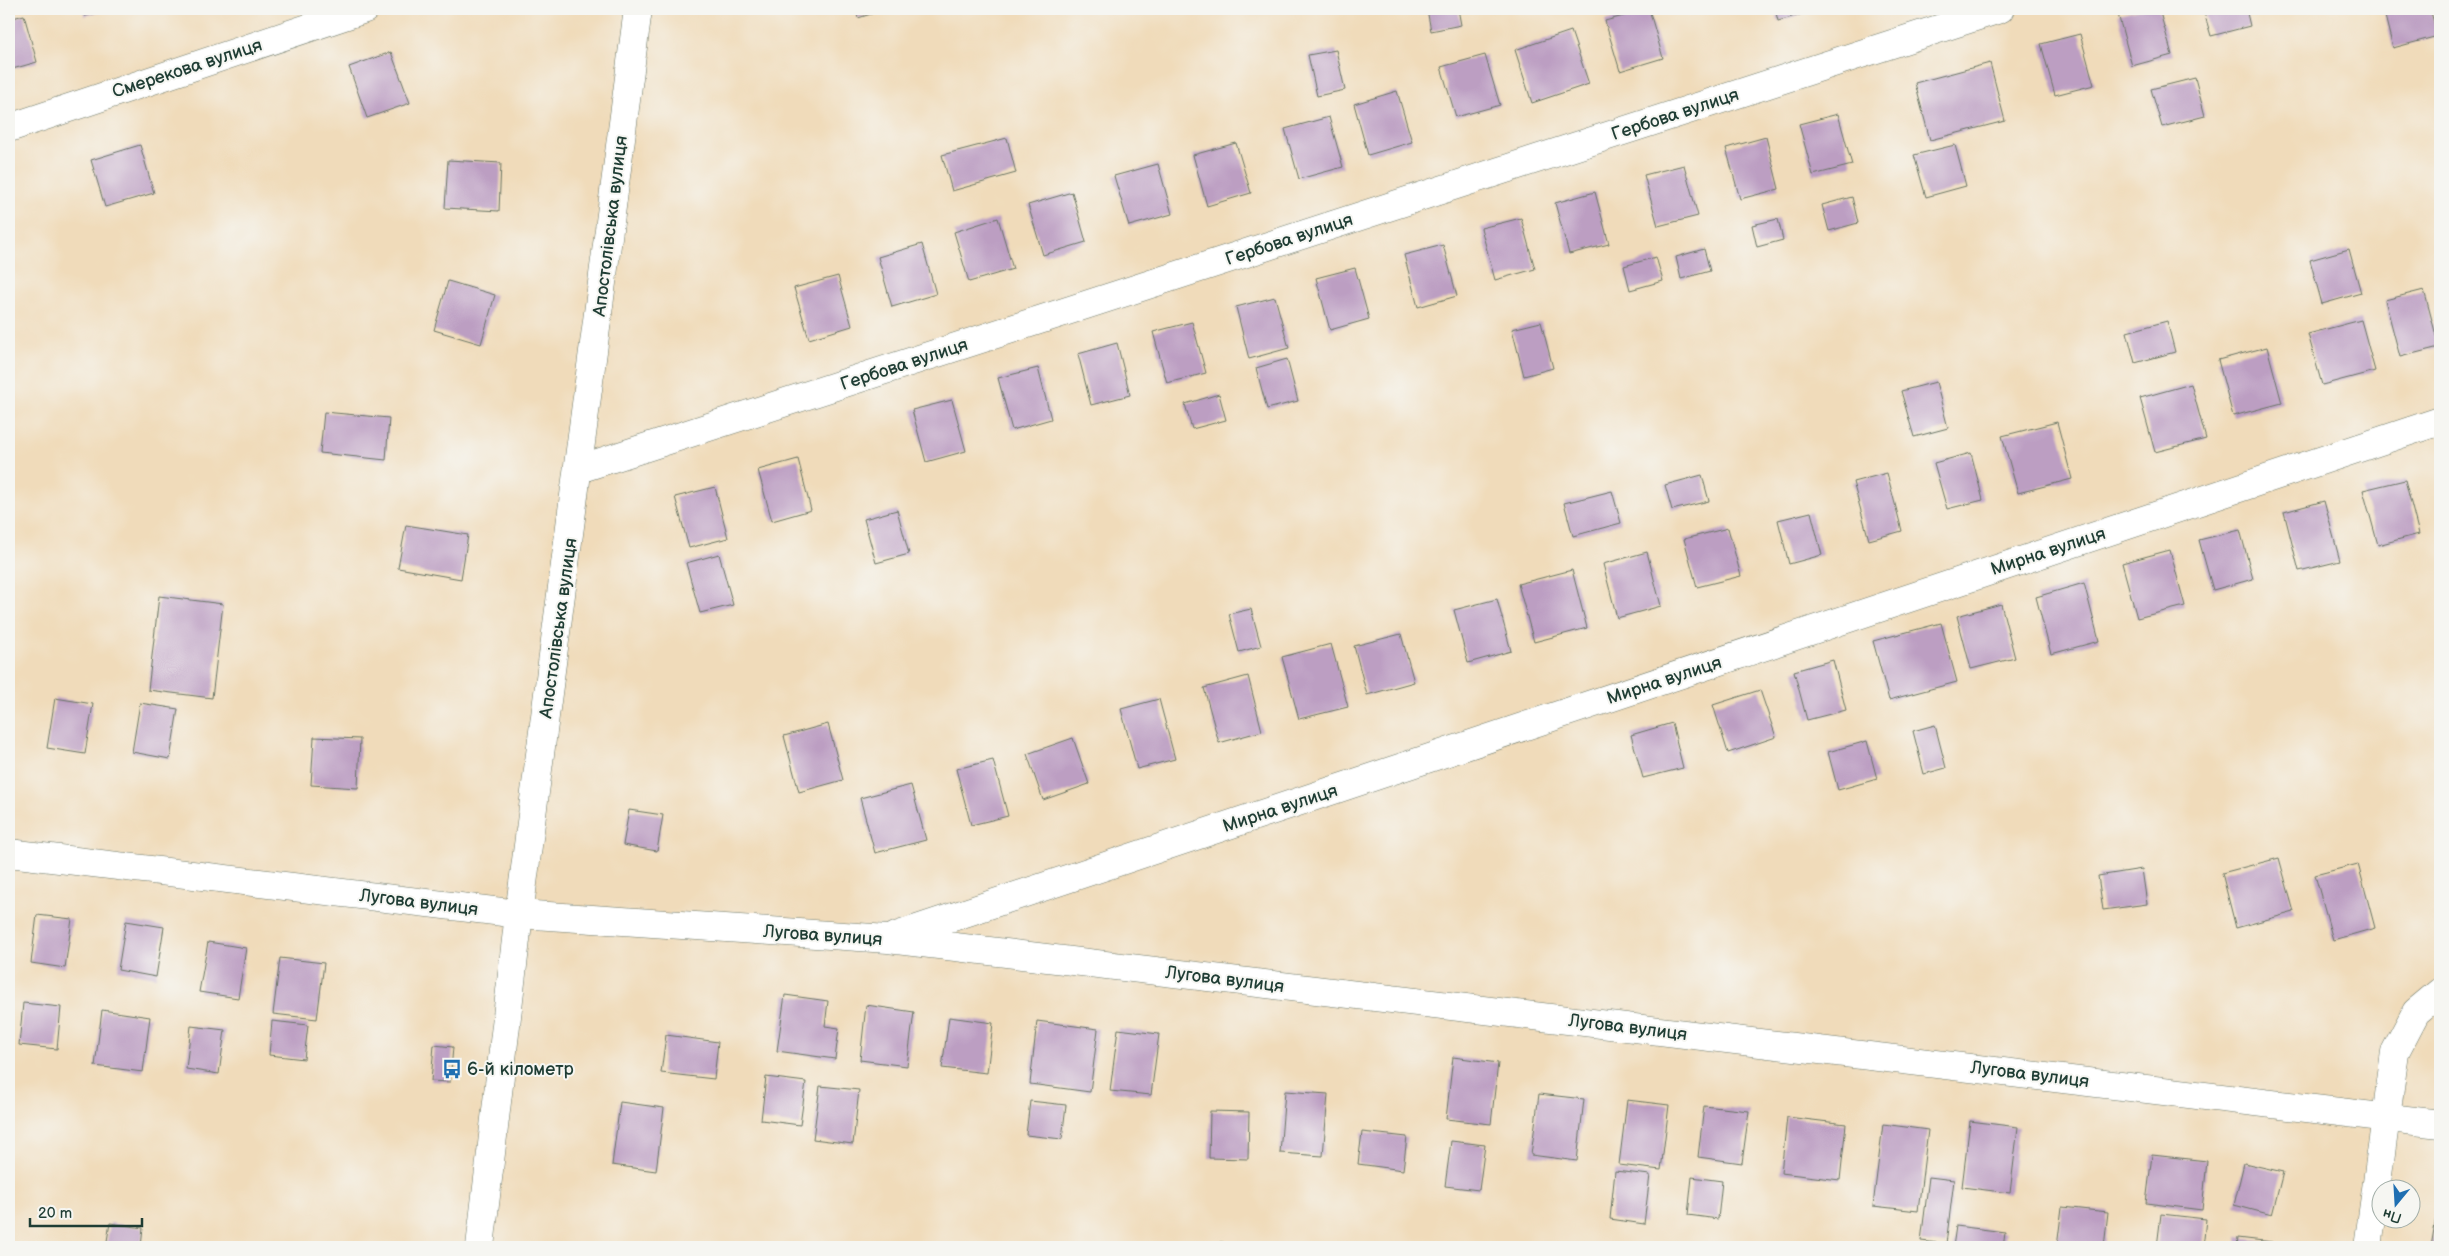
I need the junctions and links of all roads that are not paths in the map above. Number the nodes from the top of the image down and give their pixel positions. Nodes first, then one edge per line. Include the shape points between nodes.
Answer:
1 (365, 9) edge
2 (638, 9) edge
3 (2000, 9) edge
4 (9, 128) edge
5 (2440, 420) edge
6 (579, 469) junction
7 (9, 853) edge
8 (519, 914) junction
9 (888, 939) junction
10 (2440, 992) edge
11 (2384, 1116) junction
12 (2440, 1124) edge
13 (480, 1247) edge
14 (2368, 1247) edge

1 - 4 street, Смерекова вулиця
2 - 6 street, Апостолівська вулиця
3 - 6 street, Гербова вулиця
5 - 9 street, Мирна вулиця
6 - 8 street, Апостолівська вулиця
7 - 8 street, Лугова вулиця
8 - 9 street, Лугова вулиця
8 - 13 street, Апостолівська вулиця
9 - 11 street, Лугова вулиця
10 - 11 street via 2416,1012 2395,1052
11 - 12 street, Лугова вулиця
11 - 14 street

